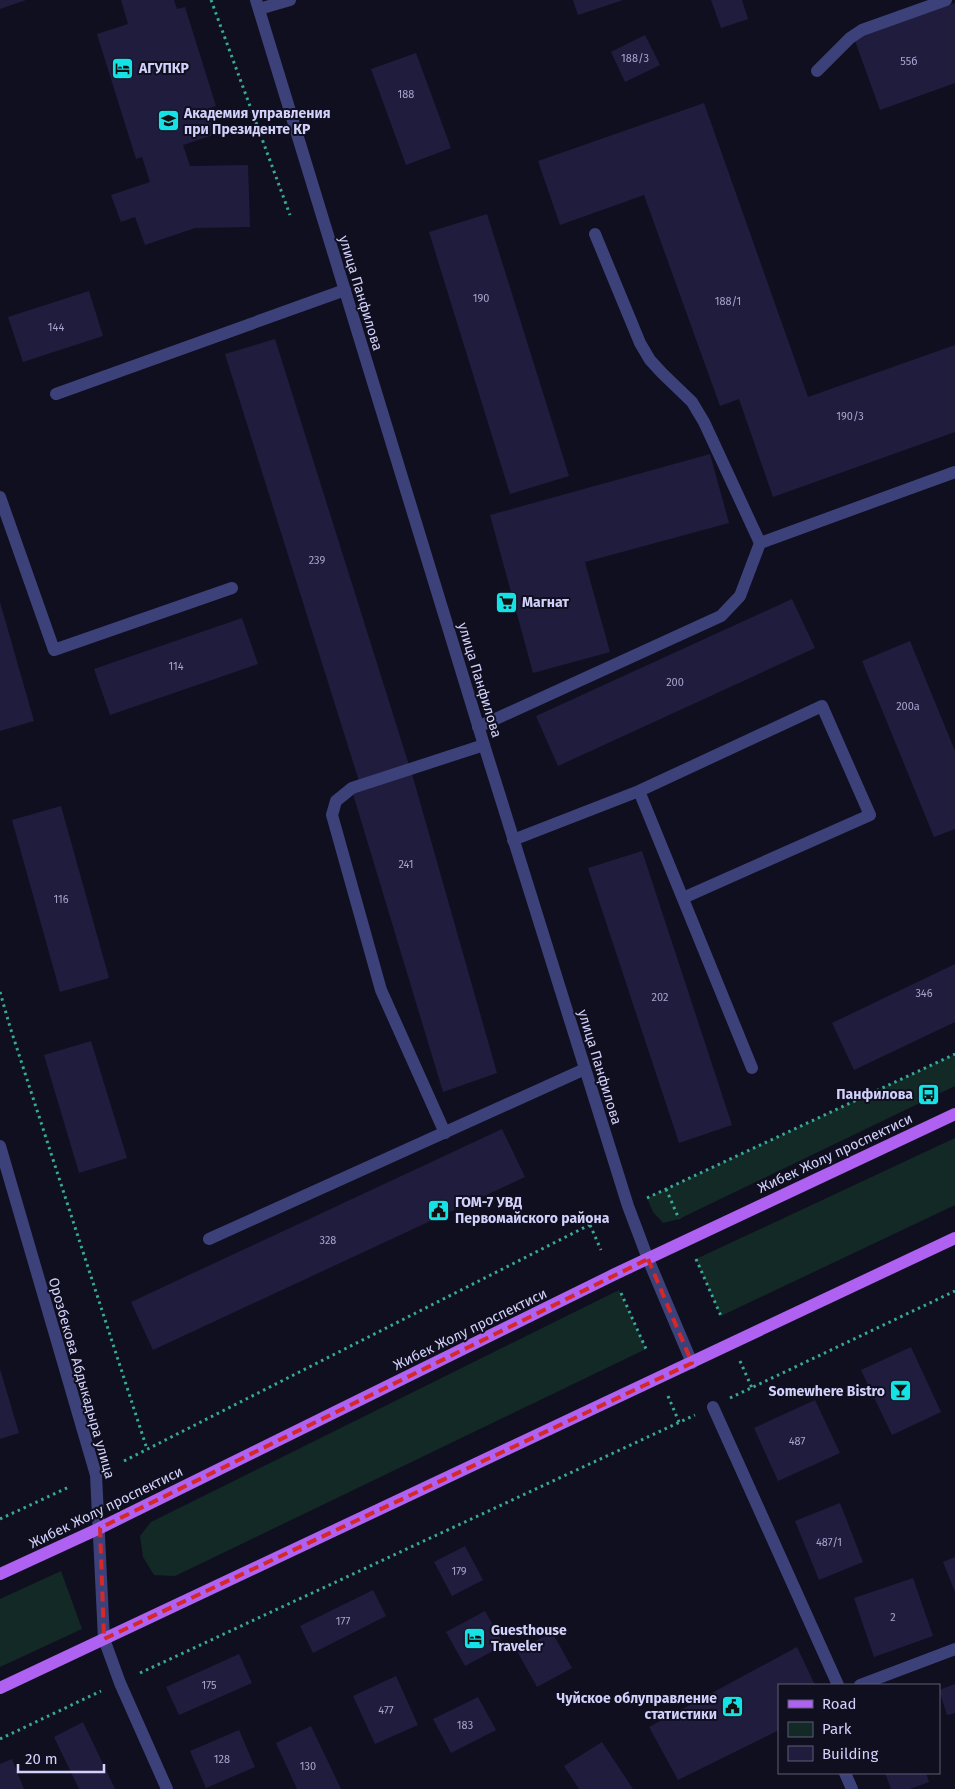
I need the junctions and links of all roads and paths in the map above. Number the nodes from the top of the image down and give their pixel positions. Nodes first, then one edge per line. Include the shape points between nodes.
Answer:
1 (211, 0) edge
2 (290, 0) edge
3 (946, 0) edge
4 (258, 4) edge
5 (816, 71) dead end
6 (290, 215) dead end
7 (595, 234) dead end
8 (345, 290) junction
9 (56, 394) dead end
10 (955, 472) edge
11 (0, 496) edge
12 (760, 543) junction
13 (232, 588) dead end
14 (478, 728) junction
15 (484, 745) junction
16 (639, 791) junction
17 (513, 840) junction
18 (682, 898) junction
19 (0, 992) edge
20 (955, 1054) edge
21 (752, 1068) dead end
22 (585, 1069) junction
23 (955, 1114) edge
24 (445, 1133) junction
25 (0, 1146) edge
26 (666, 1189) junction
27 (647, 1198) dead end
28 (605, 1217) dead end
29 (679, 1219) dead end
30 (590, 1225) junction
31 (955, 1238) edge
32 (209, 1239) dead end
33 (601, 1250) dead end
34 (648, 1259) junction
35 (696, 1259) dead end
36 (619, 1290) dead end
37 (955, 1291) edge
38 (721, 1316) dead end
39 (646, 1349) dead end
40 (740, 1359) dead end
41 (692, 1363) junction
42 (752, 1388) junction
43 (668, 1396) dead end
44 (713, 1406) junction
45 (679, 1422) junction
46 (147, 1449) junction
47 (124, 1461) dead end
48 (69, 1487) dead end
49 (0, 1519) edge
50 (100, 1528) junction
51 (0, 1574) edge
52 (104, 1639) junction
53 (955, 1650) edge
54 (140, 1673) dead end
55 (838, 1684) edge
56 (863, 1684) edge
57 (0, 1688) edge
58 (104, 1690) dead end
59 (0, 1739) edge
60 (846, 1774) edge
61 (167, 1789) edge
62 (852, 1789) edge

1 - 6 path
2 - 4 street
3 - 5 street via 862,30
4 - 8 street, улица Панфилова
7 - 12 street via 640,342 650,360 692,402 704,422
8 - 9 street
8 - 14 street, улица Панфилова
10 - 12 street
11 - 13 street via 54,650
12 - 14 street via 740,596 721,616
14 - 15 street, улица Панфилова
15 - 17 street, улица Панфилова
15 - 24 street via 352,788 336,801 332,815 382,990
16 - 17 street
16 - 18 street
16 - 18 street via 822,706 870,815
17 - 22 street, улица Панфилова
18 - 21 street
19 - 46 path
20 - 26 path
22 - 24 street
22 - 34 street, улица Панфилова
23 - 34 main road, Жибек Жолу проспектиси
24 - 32 street
25 - 50 street, Орозбекова Абдыкадыра улица via 96,1475
26 - 27 path
26 - 29 path
28 - 30 path
30 - 33 path
30 - 46 path
31 - 41 main road
34 - 41 street, улица Панфилова
34 - 50 main road, Жибек Жолу проспектиси
35 - 38 path
36 - 39 path
37 - 42 path
40 - 42 path
41 - 52 main road
42 - 44 path
43 - 45 path
44 - 45 path
44 - 55 street
45 - 54 path
46 - 47 path
48 - 49 path
50 - 51 main road, Жибек Жолу проспектиси
50 - 52 street, Орозбекова Абдыкадыра улица
52 - 57 main road
52 - 61 street, Орозбекова Абдыкадыра улица
53 - 56 street
58 - 59 path
60 - 62 street

